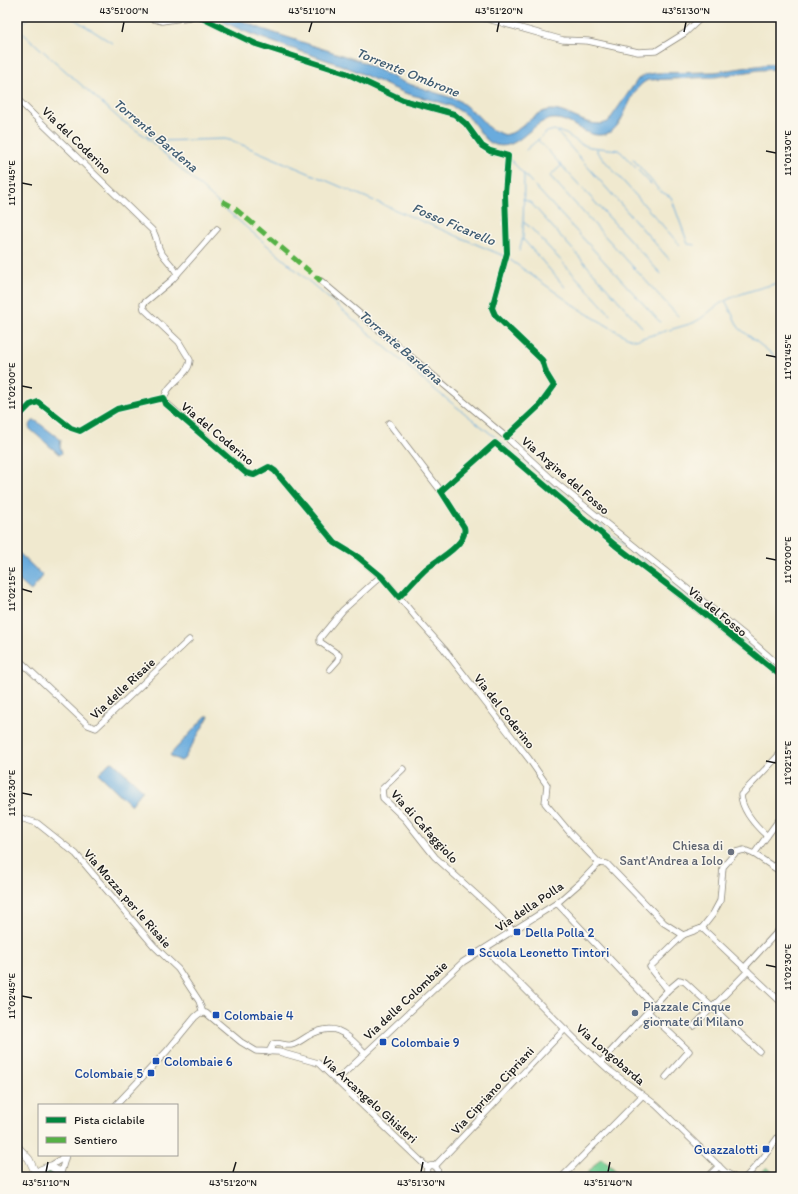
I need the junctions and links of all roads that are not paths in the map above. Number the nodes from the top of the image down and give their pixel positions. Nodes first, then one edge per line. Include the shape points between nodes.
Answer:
1 (147, 17) edge
2 (190, 17) edge
3 (200, 17) edge
4 (481, 17) edge
5 (702, 17) edge
6 (17, 99) edge
7 (217, 229) dead end
8 (177, 274) junction
9 (321, 281) dead end
10 (389, 423) dead end
11 (506, 437) junction
12 (496, 443) dead end
13 (441, 491) junction
14 (641, 564) dead end
15 (381, 576) junction
16 (399, 598) junction
17 (189, 640) dead end
18 (17, 658) edge
19 (781, 667) edge
20 (330, 669) dead end
21 (781, 676) edge
22 (781, 753) edge
23 (403, 768) dead end
24 (17, 816) edge
25 (778, 821) dead end
26 (768, 836) junction
27 (754, 854) junction
28 (781, 859) edge
29 (599, 863) junction
30 (774, 867) junction
31 (781, 872) edge
32 (557, 903) junction
33 (702, 928) junction
34 (781, 928) edge
35 (512, 930) junction
36 (683, 935) junction
37 (487, 948) junction
38 (746, 969) junction
39 (668, 990) junction
40 (781, 1002) edge
41 (654, 1006) junction
42 (712, 1006) junction
43 (648, 1012) junction
44 (203, 1013) junction
45 (694, 1026) dead end
46 (565, 1029) junction
47 (759, 1051) dead end
48 (269, 1052) junction
49 (364, 1052) junction
50 (601, 1062) junction
51 (666, 1077) dead end
52 (337, 1080) junction
53 (642, 1096) junction
54 (117, 1104) edge
55 (781, 1132) edge
56 (17, 1146) edge
57 (64, 1156) edge
58 (65, 1156) edge
59 (29, 1159) junction
60 (48, 1166) junction
61 (435, 1166) junction
62 (719, 1166) junction
63 (428, 1168) junction
64 (726, 1175) edge
65 (37, 1176) edge
66 (60, 1176) edge
67 (427, 1176) edge
68 (437, 1176) edge
69 (747, 1176) edge
70 (562, 1177) edge
71 (708, 1177) edge
72 (734, 1177) edge
73 (740, 1177) edge

1 - 2 street via 162,21
3 - 11 street via 256,44 346,73 403,100 454,114 466,124 482,146 508,156 504,194 507,253 492,308 495,315 542,360 554,386 540,405
4 - 5 street via 562,40 588,41 638,52 656,51
6 - 8 street, Via del Coderino via 152,230 159,248 174,266
7 - 8 street
8 - 15 street, Via del Coderino via 143,304 144,309 179,342 190,360 188,368 166,391 166,404 246,473 254,475 269,467 275,471 335,543 358,557
9 - 11 street, Via Argine del Fosso
10 - 13 street
11 - 19 street, Via Argine del Fosso via 562,488
12 - 13 street
13 - 16 street via 464,527 464,536 444,557 427,568
14 - 21 street, Via del Fosso
15 - 16 street, Via del Coderino
15 - 20 street via 343,610 320,638 320,642 339,655
16 - 29 street, Via del Coderino via 444,649 529,759 547,785 545,803
17 - 18 street, Via delle Risaie via 96,728 88,725
22 - 26 street via 740,795 751,819
23 - 35 street, Via di Cafaggiolo via 382,789 383,798 405,819 435,857 492,908
24 - 44 street, Via Mozza per le Risaie via 37,823 76,854 154,946 178,969 200,1001
25 - 26 street
26 - 27 street
27 - 30 street
27 - 33 street via 740,850 724,865 720,901
28 - 30 street
29 - 32 street, Via della Polla
29 - 36 street, Via del Coderino via 607,864 664,923
30 - 31 street
32 - 35 street, Via della Polla
32 - 41 street
33 - 36 street
33 - 38 street
34 - 38 street
35 - 37 street, Via della Polla
36 - 39 street via 650,967
37 - 46 street, Via Longobarda via 490,954
37 - 49 street, Via delle Colombaie via 463,962
38 - 40 street
38 - 42 street
39 - 41 street
39 - 42 street via 683,980
41 - 43 street
42 - 45 street
42 - 47 street
43 - 50 street
43 - 51 street via 689,1051
44 - 48 street via 210,1014 252,1049
44 - 54 street via 195,1017
46 - 50 street, Via Longobarda
46 - 61 street, Via Cipriano Cipriani
48 - 49 street, Via delle Colombaie via 273,1044 291,1045 328,1029 346,1033
48 - 52 street, Via Arcangelo Ghisleri via 311,1060
49 - 52 street
50 - 53 street, Via Longobarda
52 - 63 street, Via Arcangelo Ghisleri
53 - 62 street, Via Longobarda via 656,1105
53 - 70 street
55 - 69 street
56 - 59 main road
57 - 60 street
58 - 66 street
59 - 60 main road
59 - 65 main road
60 - 65 main road via 40,1170
60 - 66 main road via 56,1169
61 - 63 street
61 - 68 street via 438,1170
62 - 64 street, Via Longobarda
62 - 71 street
63 - 67 street
64 - 72 street, Via Longobarda
67 - 68 street
69 - 73 street

